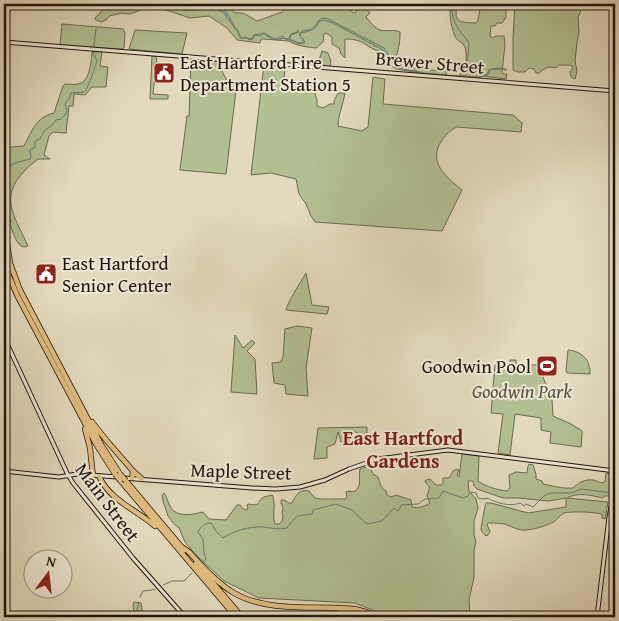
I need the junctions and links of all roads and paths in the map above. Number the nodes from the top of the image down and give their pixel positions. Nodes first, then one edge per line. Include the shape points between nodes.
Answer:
1 (4, 42) edge
2 (615, 91) edge
3 (4, 224) edge
4 (4, 252) edge
5 (14, 283) junction
6 (17, 289) junction
7 (4, 337) edge
8 (82, 407) junction
9 (82, 418) junction
10 (133, 470) junction
11 (4, 471) edge
12 (615, 471) edge
13 (118, 474) junction
14 (68, 476) junction
15 (93, 476) junction
16 (99, 476) junction
17 (132, 478) junction
18 (142, 479) junction
19 (615, 488) edge
20 (171, 540) junction
21 (182, 548) junction
22 (185, 617) edge
23 (236, 617) edge
24 (242, 617) edge
25 (324, 617) edge
26 (372, 617) edge
27 (377, 617) edge
28 (597, 617) edge

1 - 2 main road, Brewer Street
3 - 5 highway
4 - 5 highway
5 - 6 highway
6 - 8 highway
6 - 9 highway
7 - 14 main road, Main Street
8 - 10 highway
8 - 13 highway
9 - 13 highway via 104,458
9 - 15 highway
10 - 17 highway
10 - 18 highway
11 - 14 main road, Maple Street
12 - 18 main road, Maple Street via 451,450 378,459 325,480 294,488
13 - 20 highway, bridge
13 - 21 highway, bridge
14 - 15 main road, Maple Street
14 - 22 main road, Main Street
15 - 16 main road, Maple Street
16 - 17 main road, Maple Street
16 - 20 highway via 116,497
17 - 18 main road, Maple Street
19 - 28 main road
20 - 23 highway
21 - 24 highway
21 - 27 highway via 223,586 249,600 275,606 358,609
25 - 26 highway via 347,611

